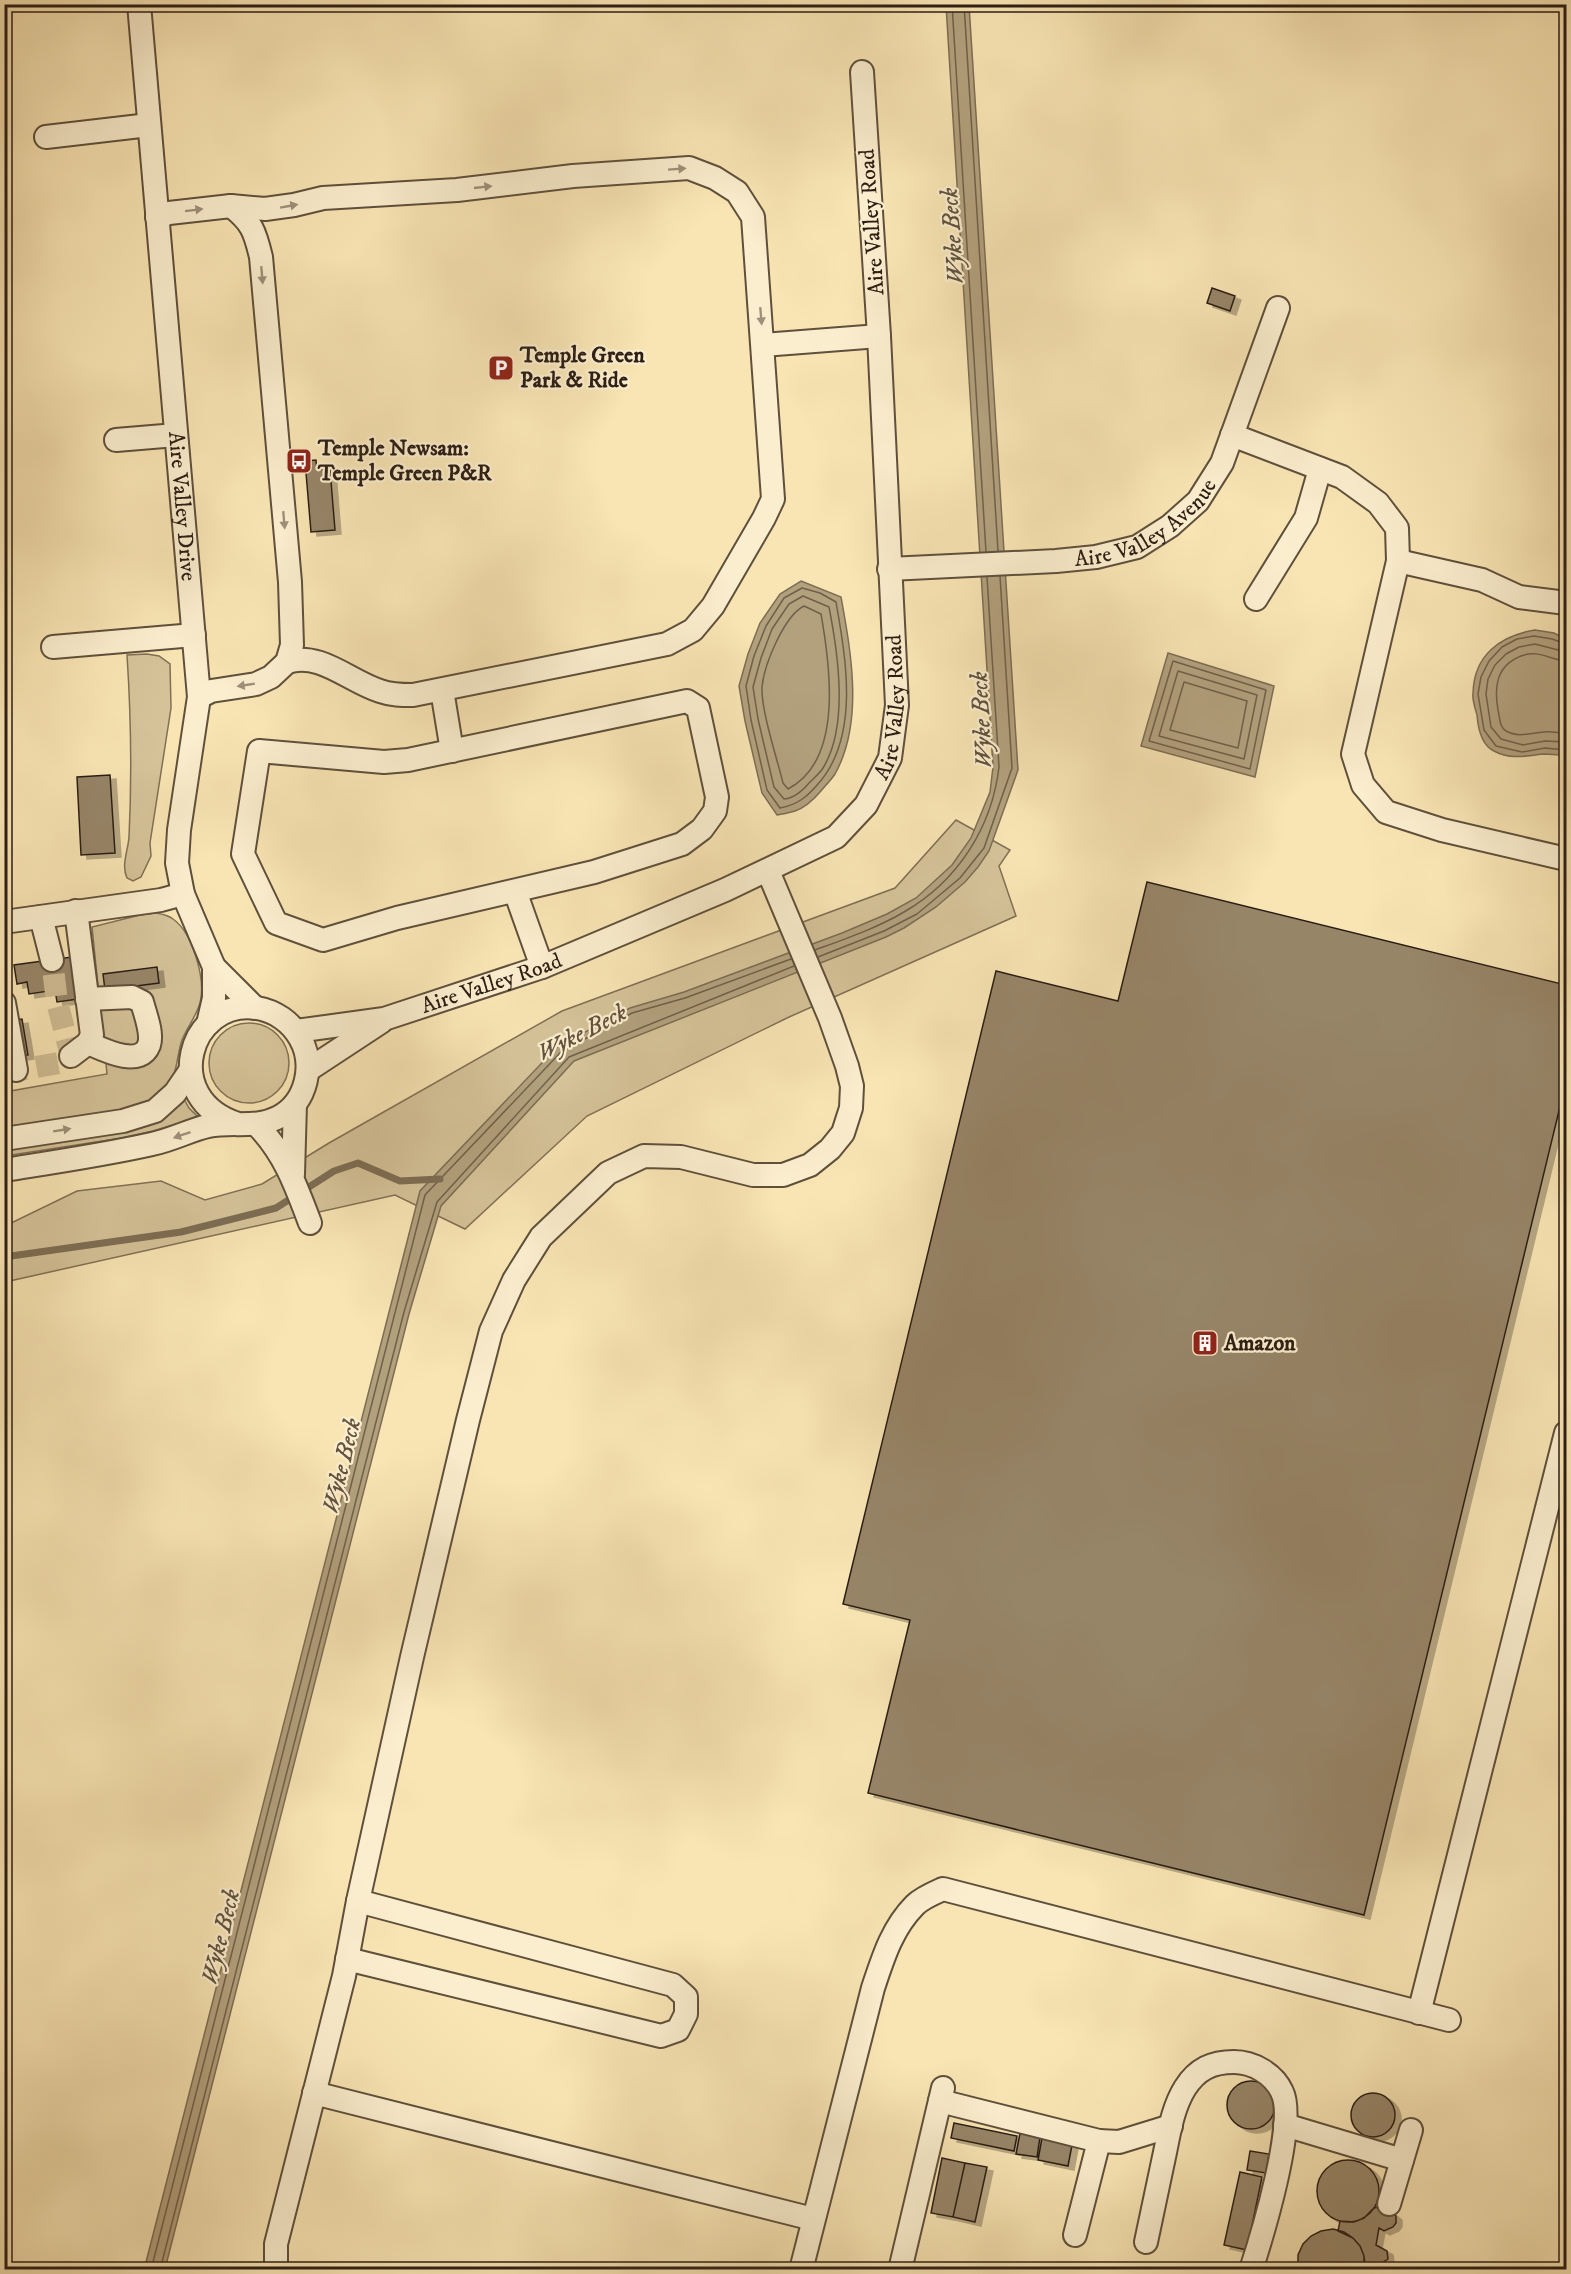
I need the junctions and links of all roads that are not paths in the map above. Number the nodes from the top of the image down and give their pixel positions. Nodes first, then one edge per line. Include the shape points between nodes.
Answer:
1 (139, 4) edge
2 (862, 72) dead end
3 (149, 125) junction
4 (46, 137) dead end
5 (231, 206) junction
6 (157, 217) junction
7 (1278, 309) dead end
8 (879, 336) junction
9 (763, 345) junction
10 (176, 435) junction
11 (1232, 435) junction
12 (116, 440) dead end
13 (1320, 469) junction
14 (1398, 561) junction
15 (889, 569) junction
16 (1256, 599) dead end
17 (1566, 603) edge
18 (194, 636) junction
19 (53, 647) dead end
20 (287, 662) junction
21 (442, 690) junction
22 (199, 697) junction
23 (452, 751) junction
24 (1566, 858) edge
25 (768, 872) junction
26 (515, 891) junction
27 (183, 894) junction
28 (76, 911) junction
29 (41, 917) junction
30 (4, 922) edge
31 (52, 960) tunnel mouth
32 (214, 967) junction
33 (542, 967) junction
34 (87, 999) junction
35 (4, 1003) edge
36 (255, 1008) junction
37 (384, 1019) junction
38 (208, 1024) junction
39 (296, 1031) junction
40 (308, 1070) junction
41 (16, 1071) dead end
42 (190, 1071) junction
43 (295, 1104) junction
44 (248, 1125) junction
45 (4, 1139) edge
46 (4, 1170) edge
47 (293, 1179) junction
48 (310, 1223) dead end
49 (1566, 1433) edge
50 (358, 1901) junction
51 (347, 1959) junction
52 (1419, 2013) junction
53 (1449, 2020) dead end
54 (314, 2093) junction
55 (1285, 2125) junction
56 (1170, 2126) junction
57 (1411, 2130) dead end
58 (1099, 2142) junction
59 (1402, 2160) junction
60 (1389, 2204) dead end
61 (813, 2219) junction
62 (1076, 2235) dead end
63 (1146, 2242) dead end
64 (276, 2270) edge
65 (801, 2270) edge
66 (900, 2270) edge
67 (1251, 2270) edge

1 - 3 street, Aire Valley Drive
2 - 8 street, Aire Valley Road
3 - 4 street
3 - 6 street, Aire Valley Drive
6 -> 5 street
5 -> 9 street via 265,209 323,198 689,168 737,192 753,217
5 -> 20 street via 250,223 261,257 290,582 292,638
6 - 10 street, Aire Valley Drive
7 - 11 street, Aire Valley Avenue
8 - 9 street
8 - 15 street, Aire Valley Road
9 - 21 street via 773,499 713,606 693,630 667,644
10 - 12 street
10 - 18 street, Aire Valley Drive
11 - 13 street
11 - 15 street, Aire Valley Avenue via 1222,463 1198,501 1170,526 1137,546 1056,561
13 - 14 street via 1342,477 1378,503 1397,528
13 - 16 street via 1306,518
14 - 17 street via 1482,580 1519,597
14 - 24 street via 1353,754 1363,785 1386,812 1442,830
15 - 25 street, Aire Valley Road via 897,705 891,758 866,805 836,837
18 - 19 street
18 - 22 street, Aire Valley Drive
20 - 21 street via 297,658 315,661 394,695
20 -> 22 street via 256,684 211,691
21 - 23 street
22 - 27 street, Aire Valley Drive via 179,830 177,863
23 - 26 street via 669,704 687,701 698,708 717,797 715,811 702,829 682,844 594,872
23 - 26 street via 384,762 259,751 243,854 261,895 276,923 323,940 397,918
25 - 33 street, Aire Valley Road
25 - 50 street via 830,1018 852,1086 851,1108 843,1133 810,1165 783,1175 753,1175 681,1157 644,1156 608,1173 541,1237 514,1280 491,1331 414,1646
26 - 33 street
27 - 28 street
27 - 32 street, Aire Valley Drive
28 - 29 street
28 - 34 street
29 - 30 street
29 - 31 street
32 - 36 street, Aire Valley Drive
32 - 38 street, Aire Valley Drive via 214,998
33 - 37 street, Aire Valley Road
34 - 34 street via 92,1035 79,1049 119,1056 135,1056 144,1051 149,1044 149,1029 142,1002 132,997
35 - 41 street
36 - 38 street via 238,1008
36 - 39 street via 271,1011
37 - 39 street, Aire Valley Road
37 - 40 street, Aire Valley Road
38 - 42 street via 194,1046
39 - 40 street via 305,1050
40 - 43 street
42 - 44 street via 193,1086 211,1111 224,1120
45 -> 42 street via 123,1121 155,1111 175,1093
43 - 44 street via 282,1116
43 - 47 street
44 -> 46 street via 209,1126 154,1143
44 - 47 street via 278,1148
47 - 48 street
49 - 52 street
50 - 51 street
50 - 51 street via 673,1985 686,1997 687,2014 678,2030 661,2036
51 - 54 street
52 - 53 street
52 - 61 street via 943,1889 916,1904 887,1947
54 - 61 street
54 - 64 street via 276,2244
55 - 56 street via 1283,2093 1274,2079 1242,2062 1220,2062 1193,2076 1173,2112
55 - 59 street
55 - 67 street
56 - 58 street via 1119,2142
56 - 63 street
57 - 59 street
58 - 62 street
58 - 66 street via 942,2094
59 - 60 street
61 - 65 street

